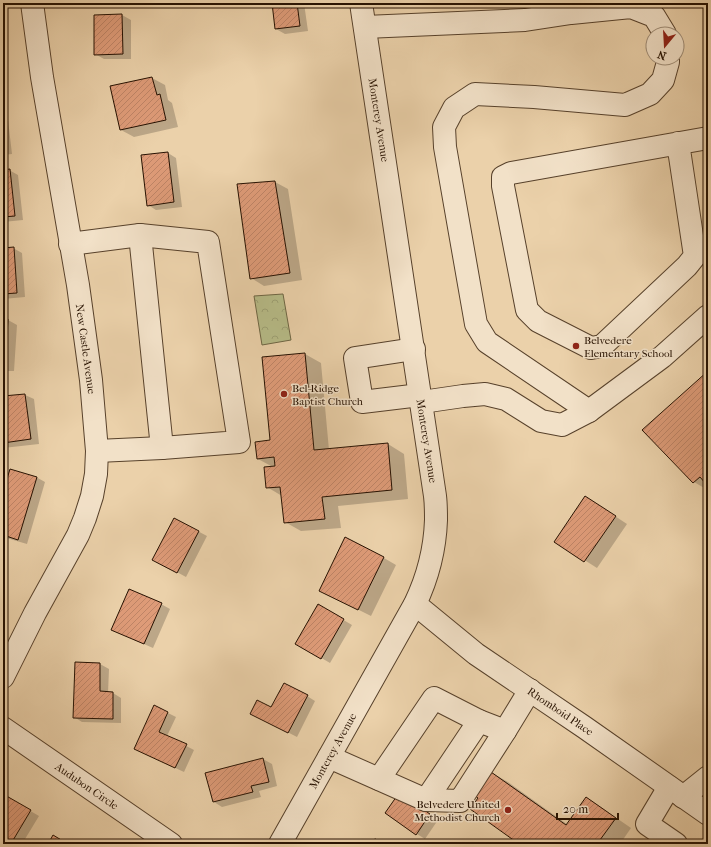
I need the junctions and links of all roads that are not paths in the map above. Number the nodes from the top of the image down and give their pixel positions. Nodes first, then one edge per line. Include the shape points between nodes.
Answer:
1 (32, 3) edge
2 (362, 3) edge
3 (660, 26) edge
4 (365, 27) junction
5 (667, 66) edge
6 (708, 138) edge
7 (678, 143) junction
8 (140, 235) junction
9 (70, 244) junction
10 (708, 316) edge
11 (414, 349) junction
12 (421, 399) junction
13 (589, 411) junction
14 (162, 448) junction
15 (97, 451) junction
16 (415, 604) junction
17 (3, 677) edge
18 (530, 690) junction
19 (479, 721) junction
20 (3, 728) edge
21 (505, 731) junction
22 (329, 757) junction
23 (708, 777) edge
24 (379, 779) junction
25 (676, 792) junction
26 (426, 800) junction
27 (708, 814) edge
28 (171, 844) edge
29 (280, 844) edge
30 (676, 844) edge

1 - 9 street, New Castle Avenue
2 - 4 street, Monterey Avenue
3 - 4 street via 654,16 631,7 525,20
4 - 11 street, Monterey Avenue
5 - 13 street via 664,80 650,94 625,105 475,94 454,108 444,127 445,147 476,324 487,342
6 - 7 street
7 - 7 street via 511,173 503,177 527,310 538,321 591,348 602,346 695,256
8 - 9 street
8 - 14 street
8 - 14 street via 208,242 239,442
9 - 15 street, New Castle Avenue via 91,380
10 - 13 street via 662,357
11 - 12 street, Monterey Avenue
11 - 12 street via 355,358 362,402
12 - 13 street via 486,394 506,399 541,421 562,425
12 - 16 street, Monterey Avenue via 436,496 436,521 428,571
14 - 15 street
15 - 17 street, New Castle Avenue via 92,496 78,535
16 - 18 street, Rhomboid Place via 476,654
16 - 22 street, Monterey Avenue
18 - 21 street
18 - 25 street, Rhomboid Place
19 - 21 street
19 - 24 street via 434,698
19 - 26 street
20 - 28 street, Audubon Circle
21 - 26 street via 460,801
22 - 24 street
22 - 29 street, Monterey Avenue
23 - 25 street
24 - 26 street
25 - 27 street, Rhomboid Place
25 - 30 street via 647,824

